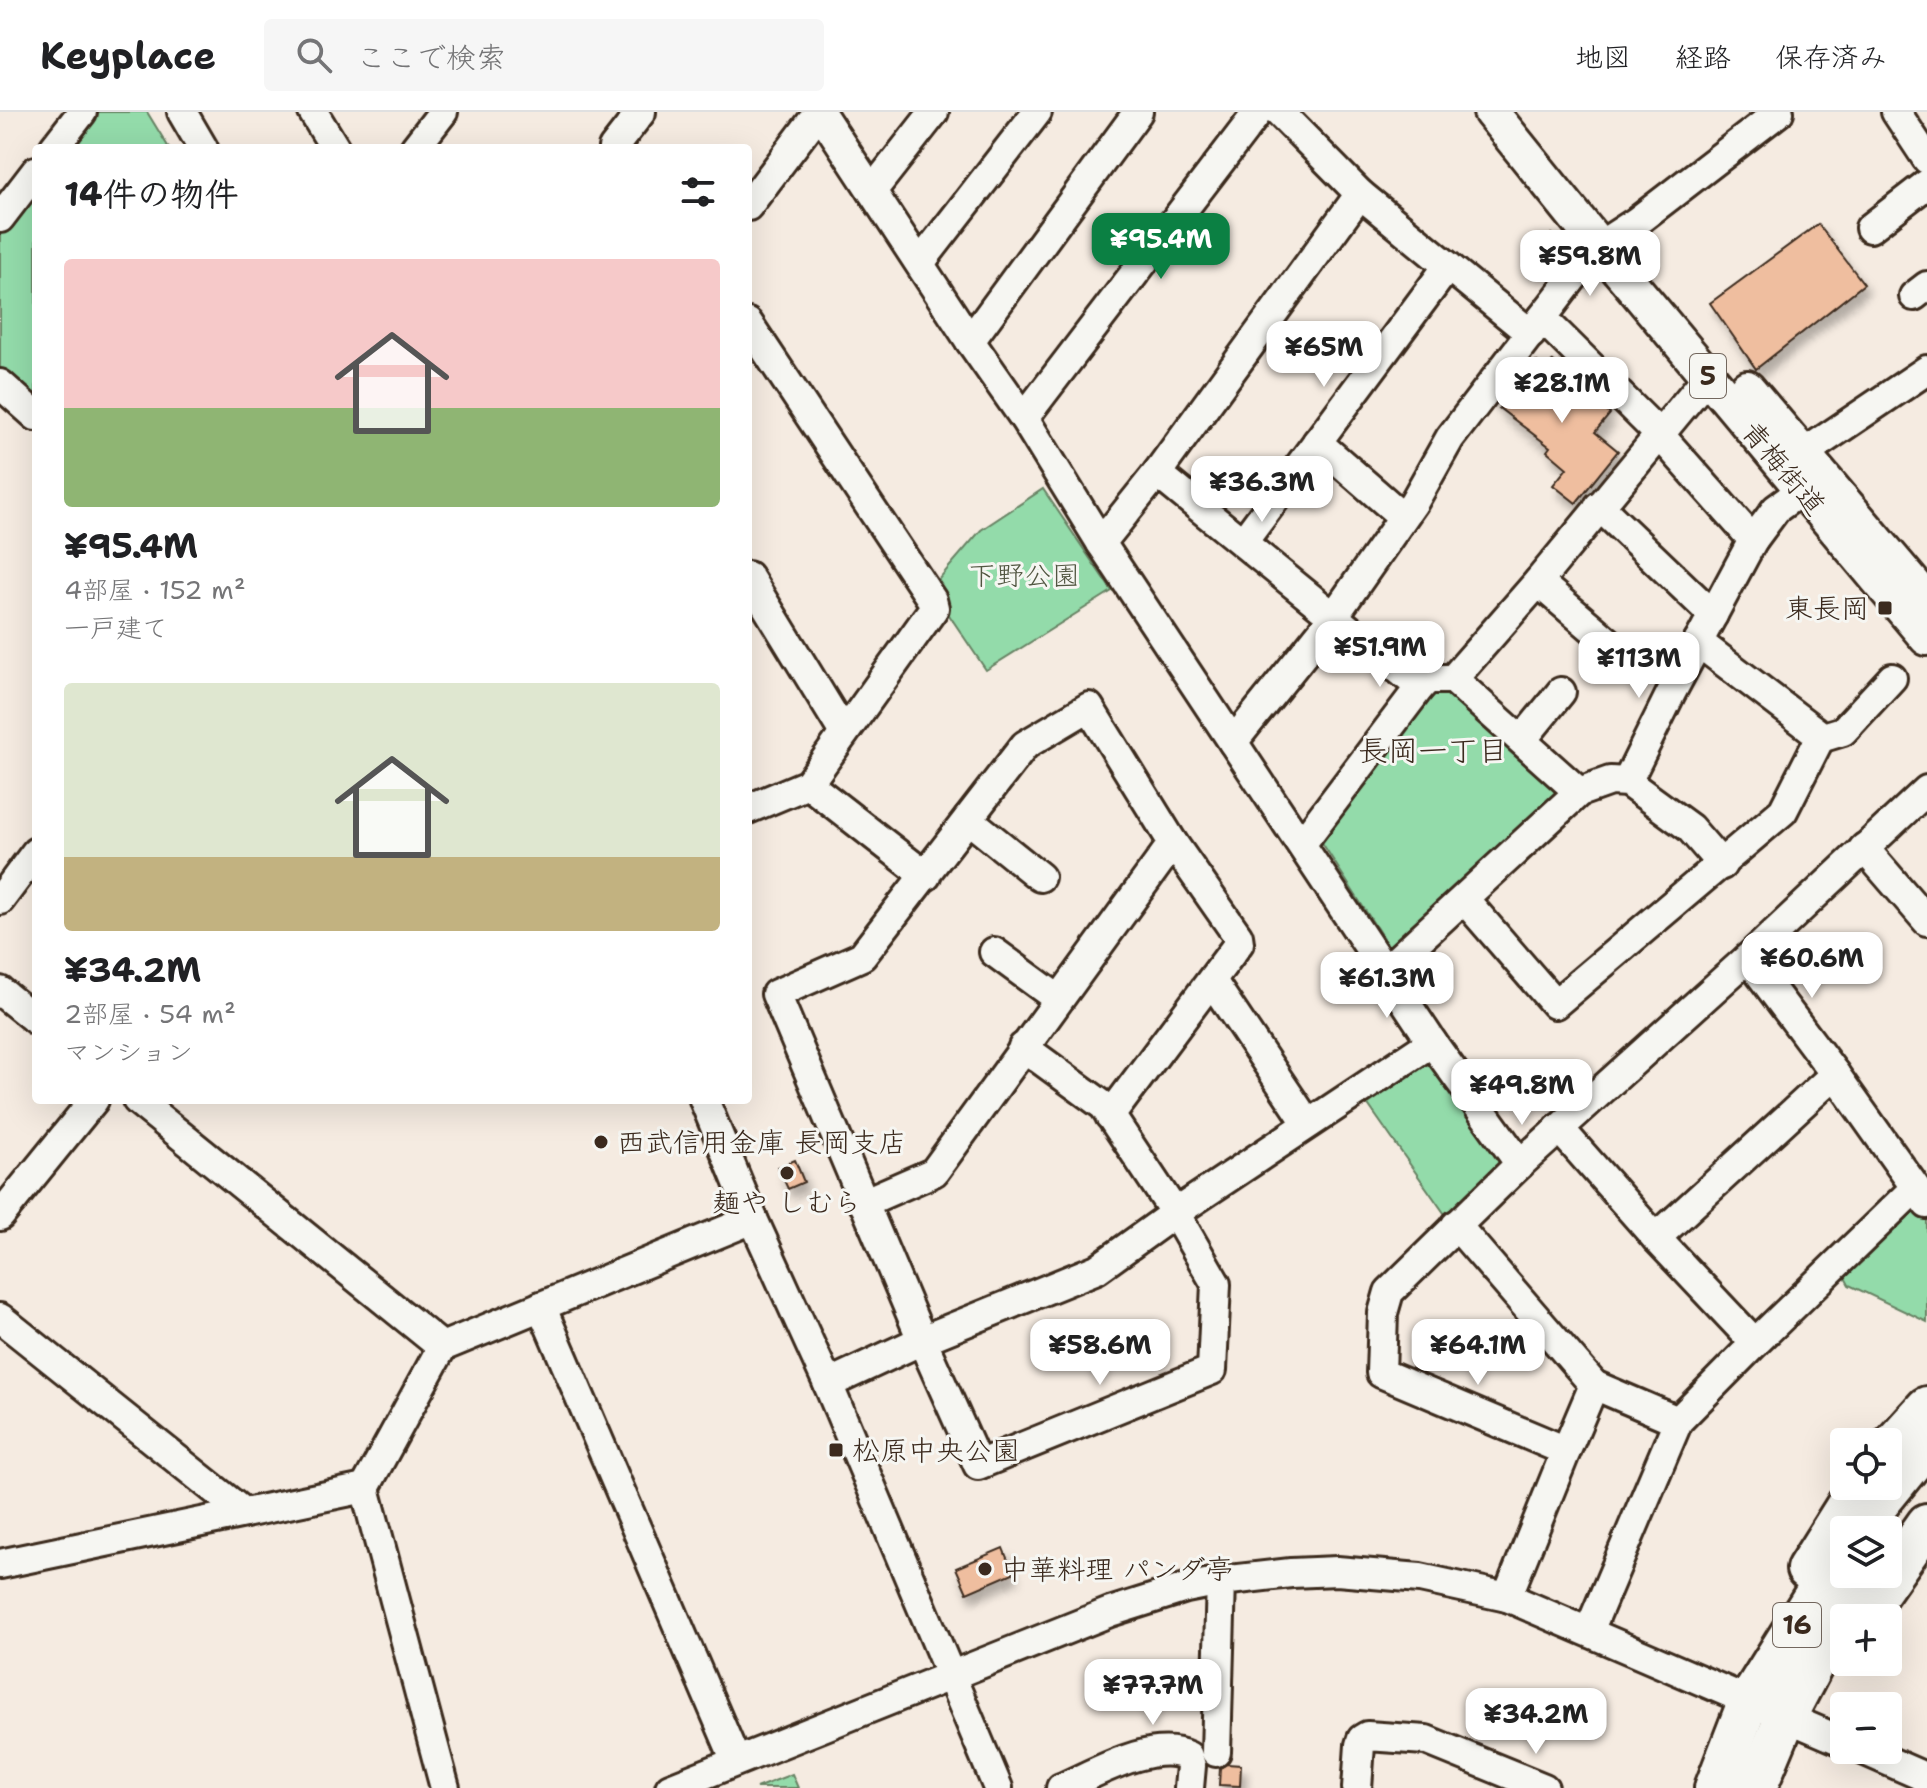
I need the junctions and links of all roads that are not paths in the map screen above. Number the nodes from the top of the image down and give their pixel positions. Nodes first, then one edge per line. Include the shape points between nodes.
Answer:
1 (82, 112) edge
2 (182, 112) edge
3 (313, 112) edge
4 (443, 112) edge
5 (641, 112) edge
6 (820, 112) edge
7 (934, 112) edge
8 (1037, 112) edge
9 (1138, 112) edge
10 (1258, 112) edge
11 (1279, 112) edge
12 (1491, 112) edge
13 (1515, 112) edge
14 (1779, 112) edge
15 (1896, 112) edge
16 (57, 144) edge
17 (201, 144) edge
18 (333, 144) edge
19 (418, 144) edge
20 (616, 144) edge
21 (1927, 159) edge
22 (32, 176) edge
23 (1927, 184) edge
24 (872, 191) junction
25 (1360, 194) junction
26 (752, 201) edge
27 (0, 218) edge
28 (1870, 228) dead end
29 (1607, 242) junction
30 (920, 263) junction
31 (1448, 266) junction
32 (1537, 326) junction
33 (752, 329) edge
34 (970, 341) junction
35 (1927, 370) edge
36 (1708, 376) junction
37 (0, 384) edge
38 (32, 412) edge
39 (1024, 418) junction
40 (1659, 434) junction
41 (1317, 442) junction
42 (1804, 453) junction
43 (1157, 473) junction
44 (1802, 490) junction
45 (1599, 506) junction
46 (1403, 517) junction
47 (1753, 540) junction
48 (1243, 542) junction
49 (1101, 543) junction
50 (1538, 582) junction
51 (752, 583) edge
52 (1927, 600) edge
53 (1713, 615) junction
54 (1334, 616) junction
55 (1927, 638) edge
56 (1698, 642) junction
57 (1626, 657) dead end
58 (1892, 678) dead end
59 (1453, 679) junction
60 (1420, 687) junction
61 (1561, 692) dead end
62 (844, 733) junction
63 (1820, 738) junction
64 (1522, 740) junction
65 (1233, 742) junction
66 (1627, 782) junction
67 (808, 784) junction
68 (1927, 790) edge
69 (1579, 792) junction
70 (752, 807) edge
71 (968, 819) junction
72 (1173, 843) junction
73 (1302, 843) junction
74 (1864, 848) junction
75 (32, 857) edge
76 (1722, 865) junction
77 (926, 876) junction
78 (1040, 877) dead end
79 (1464, 899) junction
80 (0, 900) edge
81 (1927, 921) edge
82 (994, 952) dead end
83 (1748, 958) junction
84 (1386, 970) junction
85 (1212, 981) junction
86 (0, 991) edge
87 (1058, 999) junction
88 (32, 1017) edge
89 (1432, 1042) junction
90 (1023, 1047) junction
91 (1835, 1074) junction
92 (91, 1104) edge
93 (142, 1104) edge
94 (706, 1104) edge
95 (1110, 1116) junction
96 (1308, 1124) junction
97 (1559, 1128) junction
98 (1520, 1164) junction
99 (1920, 1196) edge
100 (863, 1203) junction
101 (1175, 1213) junction
102 (0, 1216) edge
103 (753, 1219) junction
104 (1456, 1225) junction
105 (1656, 1238) junction
106 (541, 1306) junction
107 (0, 1318) edge
108 (922, 1340) junction
109 (1755, 1343) junction
110 (442, 1347) junction
111 (828, 1384) junction
112 (1594, 1385) junction
113 (1927, 1407) edge
114 (1678, 1421) junction
115 (1902, 1435) edge
116 (1927, 1444) edge
117 (1566, 1451) junction
118 (1927, 1483) edge
119 (365, 1488) junction
120 (1850, 1500) edge
121 (244, 1513) junction
122 (1868, 1516) edge
123 (1902, 1517) edge
124 (1927, 1524) edge
125 (0, 1564) edge
126 (1830, 1570) edge
127 (1221, 1581) junction
128 (1855, 1588) edge
129 (1507, 1597) junction
130 (1871, 1604) edge
131 (1589, 1631) junction
132 (1830, 1666) edge
133 (951, 1675) junction
134 (1749, 1700) junction
135 (1786, 1716) junction
136 (1830, 1736) edge
137 (1216, 1752) dead end
138 (736, 1761) junction
139 (1895, 1764) edge
140 (1927, 1778) edge
141 (1504, 1780) edge
142 (445, 1788) edge
143 (670, 1788) edge
144 (998, 1788) edge
145 (1061, 1788) edge
146 (1189, 1788) edge
147 (1357, 1788) edge
148 (1544, 1788) edge
149 (1715, 1788) edge
150 (1756, 1788) edge

1 - 16 street
2 - 17 street
3 - 18 street
4 - 19 street
5 - 20 street
6 - 24 street
6 - 26 street
7 - 24 street
8 - 30 street
9 - 34 street
10 - 39 street
11 - 25 street
12 - 29 main road, 青梅街道 / 5
13 - 29 main road, 青梅街道 / 5
14 - 29 street
15 - 21 street
22 - 27 street
23 - 28 street
24 - 30 street
25 - 31 street
25 - 43 street
29 - 32 street
29 - 36 main road, 青梅街道 / 5
29 - 42 main road, 青梅街道 / 5
30 - 34 street
31 - 32 street
31 - 41 street
32 - 40 street
32 - 46 street via 1450,438
33 - 62 street via 934,608
34 - 39 street
35 - 42 street
36 - 40 street
36 - 44 main road, 青梅街道 / 5
37 - 38 street
39 - 49 street
40 - 45 street
40 - 47 street
41 - 46 street
41 - 48 street
42 - 52 main road, 青梅街道 / 5
43 - 48 street
43 - 49 street
44 - 47 street via 1776,509
44 - 55 main road, 青梅街道 / 5
45 - 50 street
45 - 53 street
46 - 54 street
47 - 53 street
48 - 54 street
49 - 65 street
50 - 57 street
50 - 59 street
51 - 62 street
53 - 56 street
54 - 60 street
54 - 65 street
56 - 63 street
56 - 66 street
58 - 63 street via 1843,731
59 - 60 street via 1428,679
59 - 64 street
60 - 73 street
61 - 64 street
62 - 67 street
63 - 76 street via 1783,811
64 - 69 street
65 - 73 street
66 - 69 street via 1610,781
66 - 76 street via 1690,828
67 - 70 street
67 - 77 street
68 - 74 street
69 - 79 street
71 - 72 street via 1025,745 1089,707
71 - 77 street
71 - 78 street
72 - 85 street via 1238,936 1236,949
72 - 87 street
73 - 84 street
74 - 81 street
74 - 83 street
75 - 80 street
76 - 79 street via 1555,1004
77 - 100 street via 862,956 776,994
79 - 84 street
82 - 87 street
83 - 91 street
83 - 97 street
84 - 89 street
85 - 95 street
85 - 96 street
86 - 88 street
87 - 90 street
89 - 96 street
89 - 98 street
90 - 95 street via 1104,1106
90 - 100 street via 934,1172
91 - 99 street
91 - 105 street
92 - 102 street
93 - 110 street
94 - 103 street
95 - 101 street
96 - 101 street
97 - 98 street
97 - 105 street
98 - 104 street
99 - 109 street
100 - 108 street
101 - 108 street via 1097,1269
101 - 108 street via 1216,1284 1212,1370 978,1465
103 - 106 street
103 - 111 street
104 - 112 street
104 - 117 street via 1389,1292 1381,1373
105 - 109 street
106 - 110 street
106 - 138 street
107 - 121 street
108 - 111 street
109 - 114 street
110 - 119 street
111 - 133 street
112 - 114 street
112 - 117 street
113 - 115 highway
114 - 131 street
116 - 122 highway
117 - 129 street
118 - 123 highway
119 - 121 street
119 - 142 street
120 - 134 highway via 1775,1627
121 - 125 street
124 - 130 highway
126 - 134 highway, 16
127 - 129 street via 1337,1571 1420,1578
127 - 133 street via 1110,1612
127 - 137 street
128 - 135 highway, 16
129 - 131 street
131 - 134 street
132 - 135 highway
133 - 138 street
133 - 144 street
134 - 135 street
134 - 149 highway, 16
135 - 136 street
135 - 150 highway, 16
138 - 143 street
139 - 140 street
141 - 147 street via 1426,1740 1367,1736 1360,1745
141 - 148 street
145 - 146 street via 1140,1754 1179,1752 1188,1756 1191,1766

